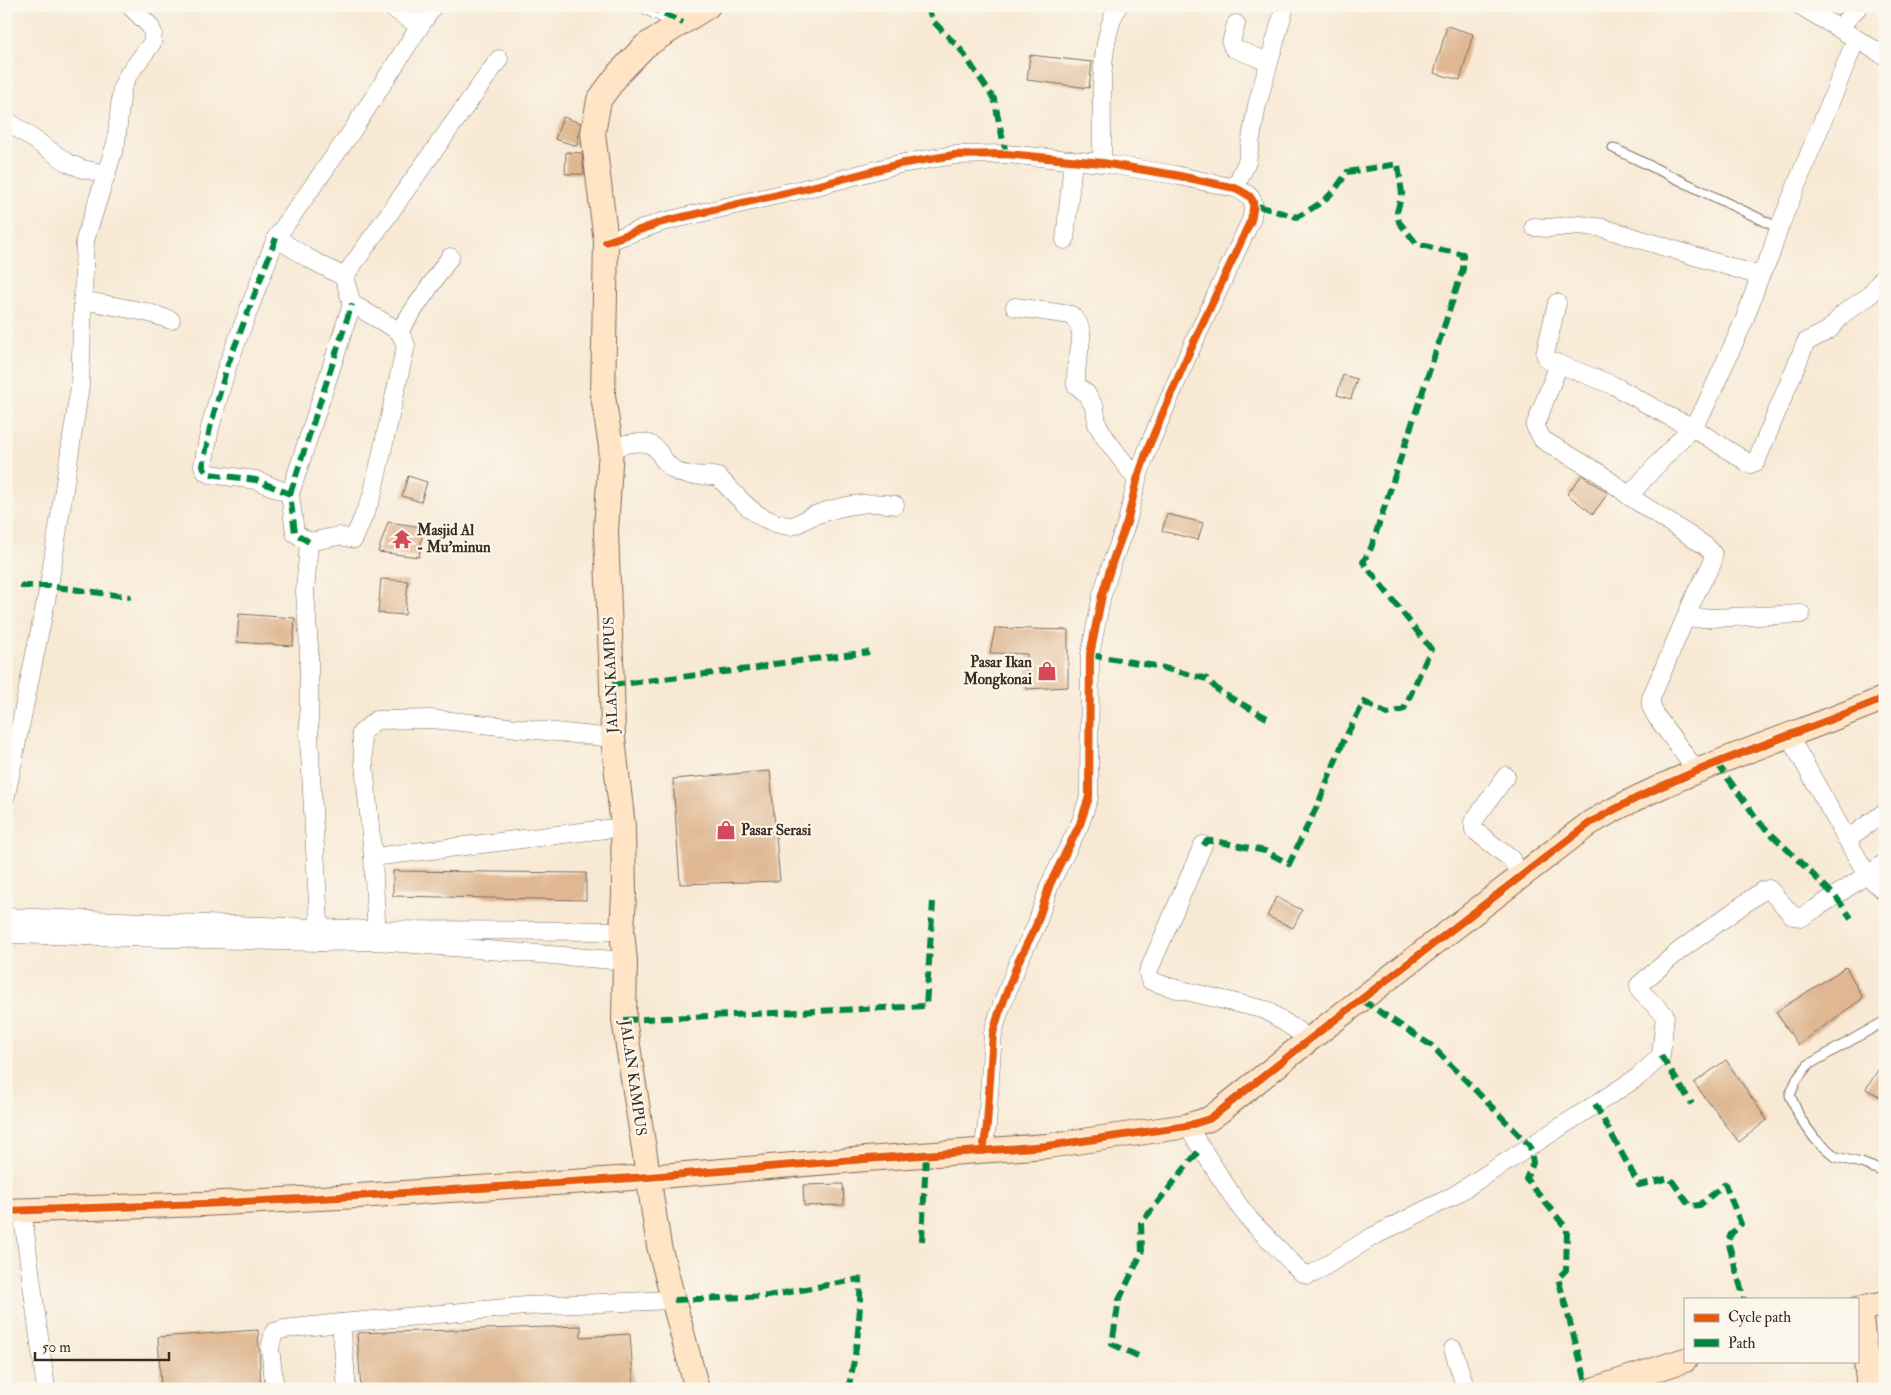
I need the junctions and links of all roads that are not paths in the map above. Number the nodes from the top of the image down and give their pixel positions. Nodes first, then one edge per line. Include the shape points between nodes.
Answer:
1 (390, 6) edge
2 (433, 6) edge
3 (648, 6) edge
4 (708, 6) edge
5 (1118, 6) edge
6 (1285, 6) edge
7 (1801, 6) edge
8 (1859, 6) edge
9 (138, 9) edge
10 (683, 23) junction
11 (1236, 24) dead end
12 (419, 26) junction
13 (1839, 28) junction
14 (1856, 39) junction
15 (1885, 56) edge
16 (499, 60) dead end
17 (1269, 62) junction
18 (6, 120) edge
19 (1613, 148) dead end
20 (1073, 161) junction
21 (1102, 163) junction
22 (107, 174) junction
23 (1235, 188) junction
24 (1534, 228) dead end
25 (1779, 228) junction
26 (276, 238) junction
27 (1065, 240) dead end
28 (606, 242) junction
29 (450, 257) dead end
30 (1760, 276) junction
31 (1885, 276) edge
32 (344, 277) junction
33 (82, 300) junction
34 (1557, 303) dead end
35 (352, 304) junction
36 (1015, 308) dead end
37 (171, 320) dead end
38 (399, 331) junction
39 (1559, 364) junction
40 (1692, 427) junction
41 (611, 447) junction
42 (1138, 480) junction
43 (290, 494) junction
44 (1629, 496) junction
45 (894, 505) dead end
46 (309, 542) junction
47 (1801, 614) dead end
48 (1686, 619) junction
49 (1885, 698) edge
50 (1789, 736) junction
51 (613, 738) junction
52 (1696, 770) junction
53 (1506, 776) dead end
54 (6, 795) edge
55 (1885, 812) edge
56 (623, 827) junction
57 (1847, 839) junction
58 (1203, 845) dead end
59 (373, 857) junction
60 (1885, 863) edge
61 (1522, 875) junction
62 (1868, 875) junction
63 (1885, 892) edge
64 (6, 917) edge
65 (622, 931) junction
66 (6, 934) edge
67 (320, 935) junction
68 (376, 935) junction
69 (625, 961) junction
70 (1885, 1021) edge
71 (1310, 1039) junction
72 (1187, 1126) junction
73 (983, 1151) junction
74 (1885, 1172) edge
75 (648, 1177) junction
76 (14, 1211) edge
77 (674, 1300) junction
78 (1885, 1304) edge
79 (1858, 1309) edge
80 (341, 1323) junction
81 (1454, 1349) dead end
82 (1684, 1360) edge
83 (46, 1389) edge
84 (275, 1389) edge
85 (347, 1389) edge
86 (697, 1389) edge
87 (1466, 1389) edge
88 (1595, 1389) edge
89 (1868, 1389) edge

1 - 12 street
2 - 12 street
3 - 10 street
4 - 10 street, JALAN KAMPUS
5 - 21 street via 1107,32 1103,69
6 - 17 street
7 - 13 street
8 - 13 street
9 - 22 street via 153,33 152,43 122,88 116,143
10 - 28 street, JALAN KAMPUS via 646,46 598,100 593,133
11 - 17 street via 1231,43 1233,48
12 - 26 street via 368,107
13 - 14 street
14 - 15 street
14 - 25 street
16 - 32 street
17 - 23 street via 1247,162
18 - 22 street via 68,163
19 - 25 lane
20 - 21 street
20 - 27 street
20 - 28 street via 1006,154 928,158 662,222
21 - 23 street
22 - 33 street via 84,240
23 - 42 street via 1250,195 1254,205 1251,220 1187,357 1148,448
24 - 30 street via 1580,225 1603,228
25 - 30 street
26 - 32 street
26 - 43 street via 227,367 203,466 210,474 256,480
28 - 41 street, JALAN KAMPUS via 603,396
29 - 38 street
30 - 40 street via 1712,393
31 - 40 street via 1869,296 1844,313 1829,330 1806,342 1756,462 1750,464
32 - 35 street
33 - 37 street
33 - 54 street via 80,386 51,577
34 - 39 street via 1545,354 1548,360
35 - 38 street
35 - 43 street
36 - 42 street via 1070,315 1076,320 1082,338 1076,385 1086,393 1095,408 1097,424 1106,439
38 - 46 street via 406,345 365,517 354,539 339,536
39 - 40 street via 1613,385
39 - 44 street via 1535,426 1538,433 1543,440 1601,474
40 - 44 street
41 - 45 street via 645,442 655,447 676,471 718,477 762,518 780,524 791,526 813,515 863,502
41 - 51 street, JALAN KAMPUS via 606,531
42 - 73 street via 1102,595 1090,655 1089,797 1019,960 993,1033
43 - 46 street via 295,532
44 - 48 street via 1713,554 1712,564
46 - 67 street via 305,592 309,735
47 - 48 street
48 - 52 street via 1651,698 1656,716
49 - 50 street
50 - 52 street
50 - 57 street
51 - 56 street, JALAN KAMPUS
51 - 59 street via 432,719 376,720 361,733
52 - 61 street via 1590,823
53 - 61 street via 1472,826 1511,859
55 - 57 street
56 - 59 street
56 - 65 street, JALAN KAMPUS
57 - 62 street
58 - 71 street via 1148,978 1173,988 1266,1010
59 - 68 street
60 - 62 street
61 - 71 street
62 - 63 street
62 - 72 street via 1802,917 1793,916 1770,889 1762,891 1711,927 1639,985 1640,991 1665,1015 1661,1056 1638,1077 1460,1191 1370,1238 1314,1273 1301,1272 1250,1220
64 - 67 street
65 - 68 street
65 - 69 street, JALAN KAMPUS
66 - 67 street
67 - 68 street
68 - 69 street
69 - 75 street, JALAN KAMPUS via 624,1020
70 - 74 lane via 1808,1065 1790,1095 1800,1118 1815,1139 1836,1157
71 - 72 street via 1209,1119
72 - 73 street via 1071,1143
73 - 75 street
75 - 76 street via 358,1196
75 - 77 street, JALAN KAMPUS via 659,1246
76 - 83 street
77 - 80 street via 526,1306
77 - 86 street, JALAN KAMPUS
78 - 79 street
79 - 89 street
80 - 84 street via 274,1332 270,1348
80 - 85 street
81 - 87 street
82 - 88 street

